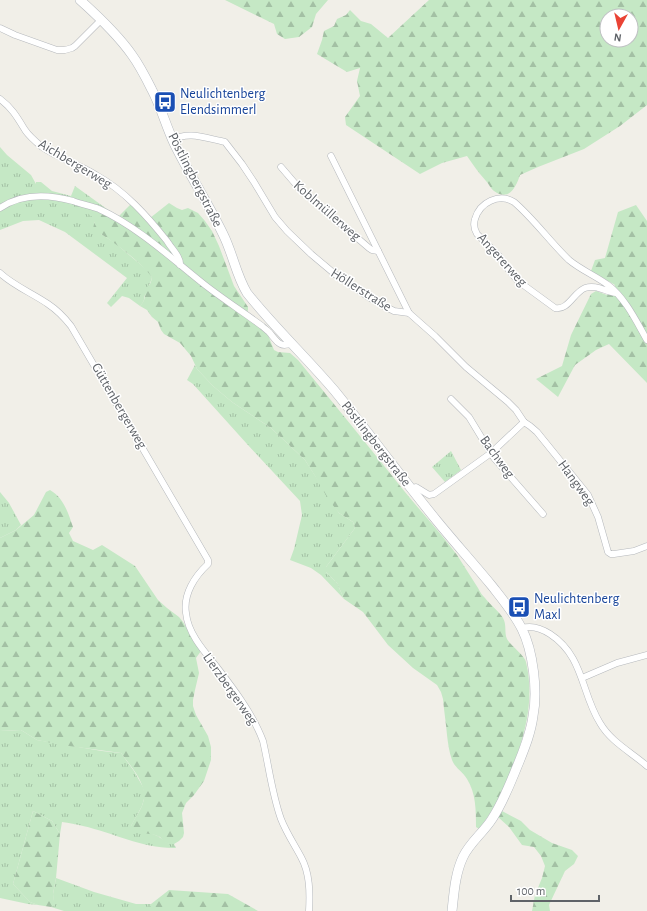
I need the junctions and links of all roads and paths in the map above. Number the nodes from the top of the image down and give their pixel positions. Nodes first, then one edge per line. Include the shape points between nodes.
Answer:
1 (80, 0) edge
2 (100, 22) junction
3 (0, 28) edge
4 (0, 99) edge
5 (173, 140) junction
6 (331, 156) dead end
7 (281, 167) dead end
8 (0, 208) edge
9 (378, 250) junction
10 (180, 264) junction
11 (0, 273) edge
12 (616, 293) junction
13 (409, 313) junction
14 (647, 340) edge
15 (291, 343) junction
16 (451, 399) dead end
17 (524, 422) junction
18 (491, 453) junction
19 (412, 489) junction
20 (544, 514) dead end
21 (647, 546) edge
22 (208, 564) joint
23 (522, 628) junction
24 (647, 655) edge
25 (582, 678) junction
26 (647, 766) edge
27 (310, 911) edge
28 (452, 911) edge

1 - 2 main road, Pöstlingbergstraße
2 - 3 street via 75,46 65,50 57,50
2 - 5 main road, Pöstlingbergstraße via 137,62
4 - 10 street, Aichbergerweg via 16,114 26,131 41,146 100,177 133,203 172,248
5 - 13 street, Höllerstraße via 190,135 225,142 275,217 311,254 377,303 394,311
5 - 15 main road, Pöstlingbergstraße via 224,236 244,287
6 - 9 street, Koblmüllerweg
7 - 9 street, Koblmüllerweg via 299,188 340,224 369,248
8 - 10 street via 19,199 36,196 54,196 87,205 120,220
9 - 13 street, Koblmüllerweg
10 - 15 street via 262,326 279,343
11 - 22 street, Güttenbergerweg via 18,287 53,307 71,326 205,554
12 - 12 street, Angererweg via 606,283 582,270 569,259 511,200 502,198 491,201 477,212 474,223 477,234 499,256 518,281 555,308 564,307 585,288 595,287
12 - 14 street, Angererweg
13 - 17 street, Höllerstraße via 466,367 513,406
15 - 19 main road, Pöstlingbergstraße via 345,404
16 - 18 street, Bachweg via 465,411
17 - 18 street
17 - 21 street, Hangweg via 537,432 588,495 609,554 634,551
18 - 19 street via 434,494 429,495 416,487
18 - 20 street, Bachweg
19 - 23 main road, Pöstlingbergstraße via 511,610
22 - 27 street, Lierzbergerweg via 194,581 186,598 185,611 188,623 196,639 260,732 281,818 306,870
23 - 25 street via 539,628 558,640 568,650
23 - 28 main road, Pöstlingbergstraße via 529,650 534,686 535,706 529,734 501,803 488,825 464,854 457,874
24 - 25 street via 617,663
25 - 26 street via 595,715 604,729

